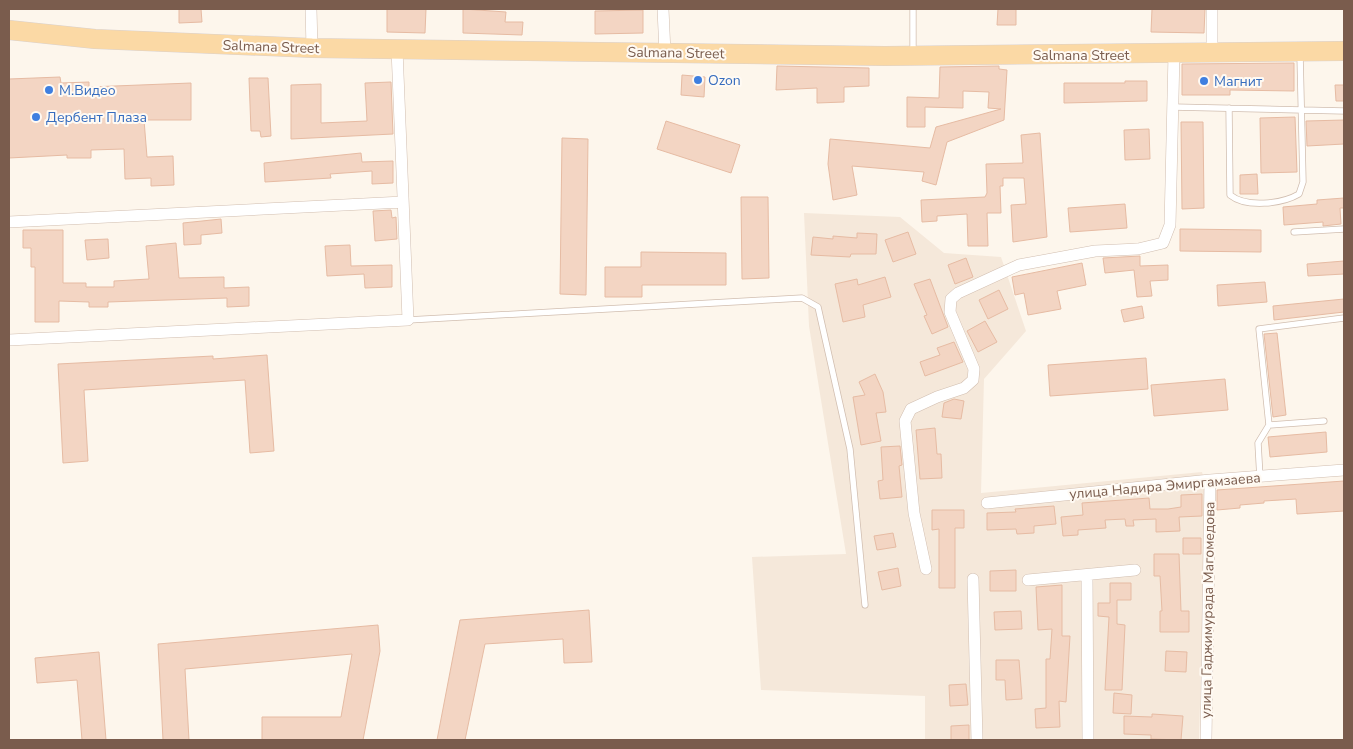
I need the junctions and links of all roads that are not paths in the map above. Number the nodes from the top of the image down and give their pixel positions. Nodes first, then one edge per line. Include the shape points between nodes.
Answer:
1 (311, 9) edge
2 (663, 9) edge
3 (913, 9) edge
4 (1212, 9) edge
5 (9, 30) edge
6 (312, 48) junction
7 (397, 50) junction
8 (1300, 51) junction
9 (1344, 51) edge
10 (1212, 52) junction
11 (665, 53) junction
12 (1174, 54) junction
13 (912, 56) junction
14 (1173, 107) junction
15 (1229, 108) junction
16 (1344, 111) edge
17 (1302, 112) junction
18 (403, 202) junction
19 (9, 222) edge
20 (1344, 229) edge
21 (1294, 232) dead end
22 (1344, 318) edge
23 (408, 320) junction
24 (9, 340) edge
25 (1324, 422) dead end
26 (1269, 424) junction
27 (1344, 470) edge
28 (1260, 478) junction
29 (1210, 480) junction
30 (987, 503) dead end
31 (926, 569) dead end
32 (1135, 570) dead end
33 (1087, 576) junction
34 (973, 579) dead end
35 (1028, 580) dead end
36 (864, 605) dead end
37 (977, 740) edge
38 (1088, 740) edge
39 (1206, 740) edge

1 - 6 street
2 - 11 street
3 - 13 lane
4 - 10 street
5 - 6 main road, Salmana Street via 95,39
6 - 7 main road, Salmana Street
7 - 11 main road, Salmana Street
7 - 18 street
8 - 9 main road, Salmana Street
8 - 10 main road, Salmana Street
8 - 17 lane
10 - 12 main road, Salmana Street
11 - 13 main road, Salmana Street
12 - 13 main road, Salmana Street
12 - 14 street
14 - 15 lane
14 - 31 street via 1170,225 1163,243 1019,265 951,299 950,312 974,369 973,380 964,388 911,409 904,421 914,513
15 - 17 lane
15 - 17 lane via 1230,196 1238,202 1247,203 1290,199 1299,194 1303,182
16 - 17 lane
18 - 19 street
18 - 23 street
20 - 21 lane
22 - 26 lane via 1259,329
23 - 24 street
23 - 36 lane via 802,298 818,307 850,449
25 - 26 lane
26 - 28 lane via 1258,443
27 - 28 street, улица Надира Эмиргамзаева
28 - 29 street, улица Надира Эмиргамзаева
29 - 30 street, улица Надира Эмиргамзаева
29 - 39 street, улица Гаджимурада Магомедова
32 - 33 street
33 - 35 street
33 - 38 street
34 - 37 street

